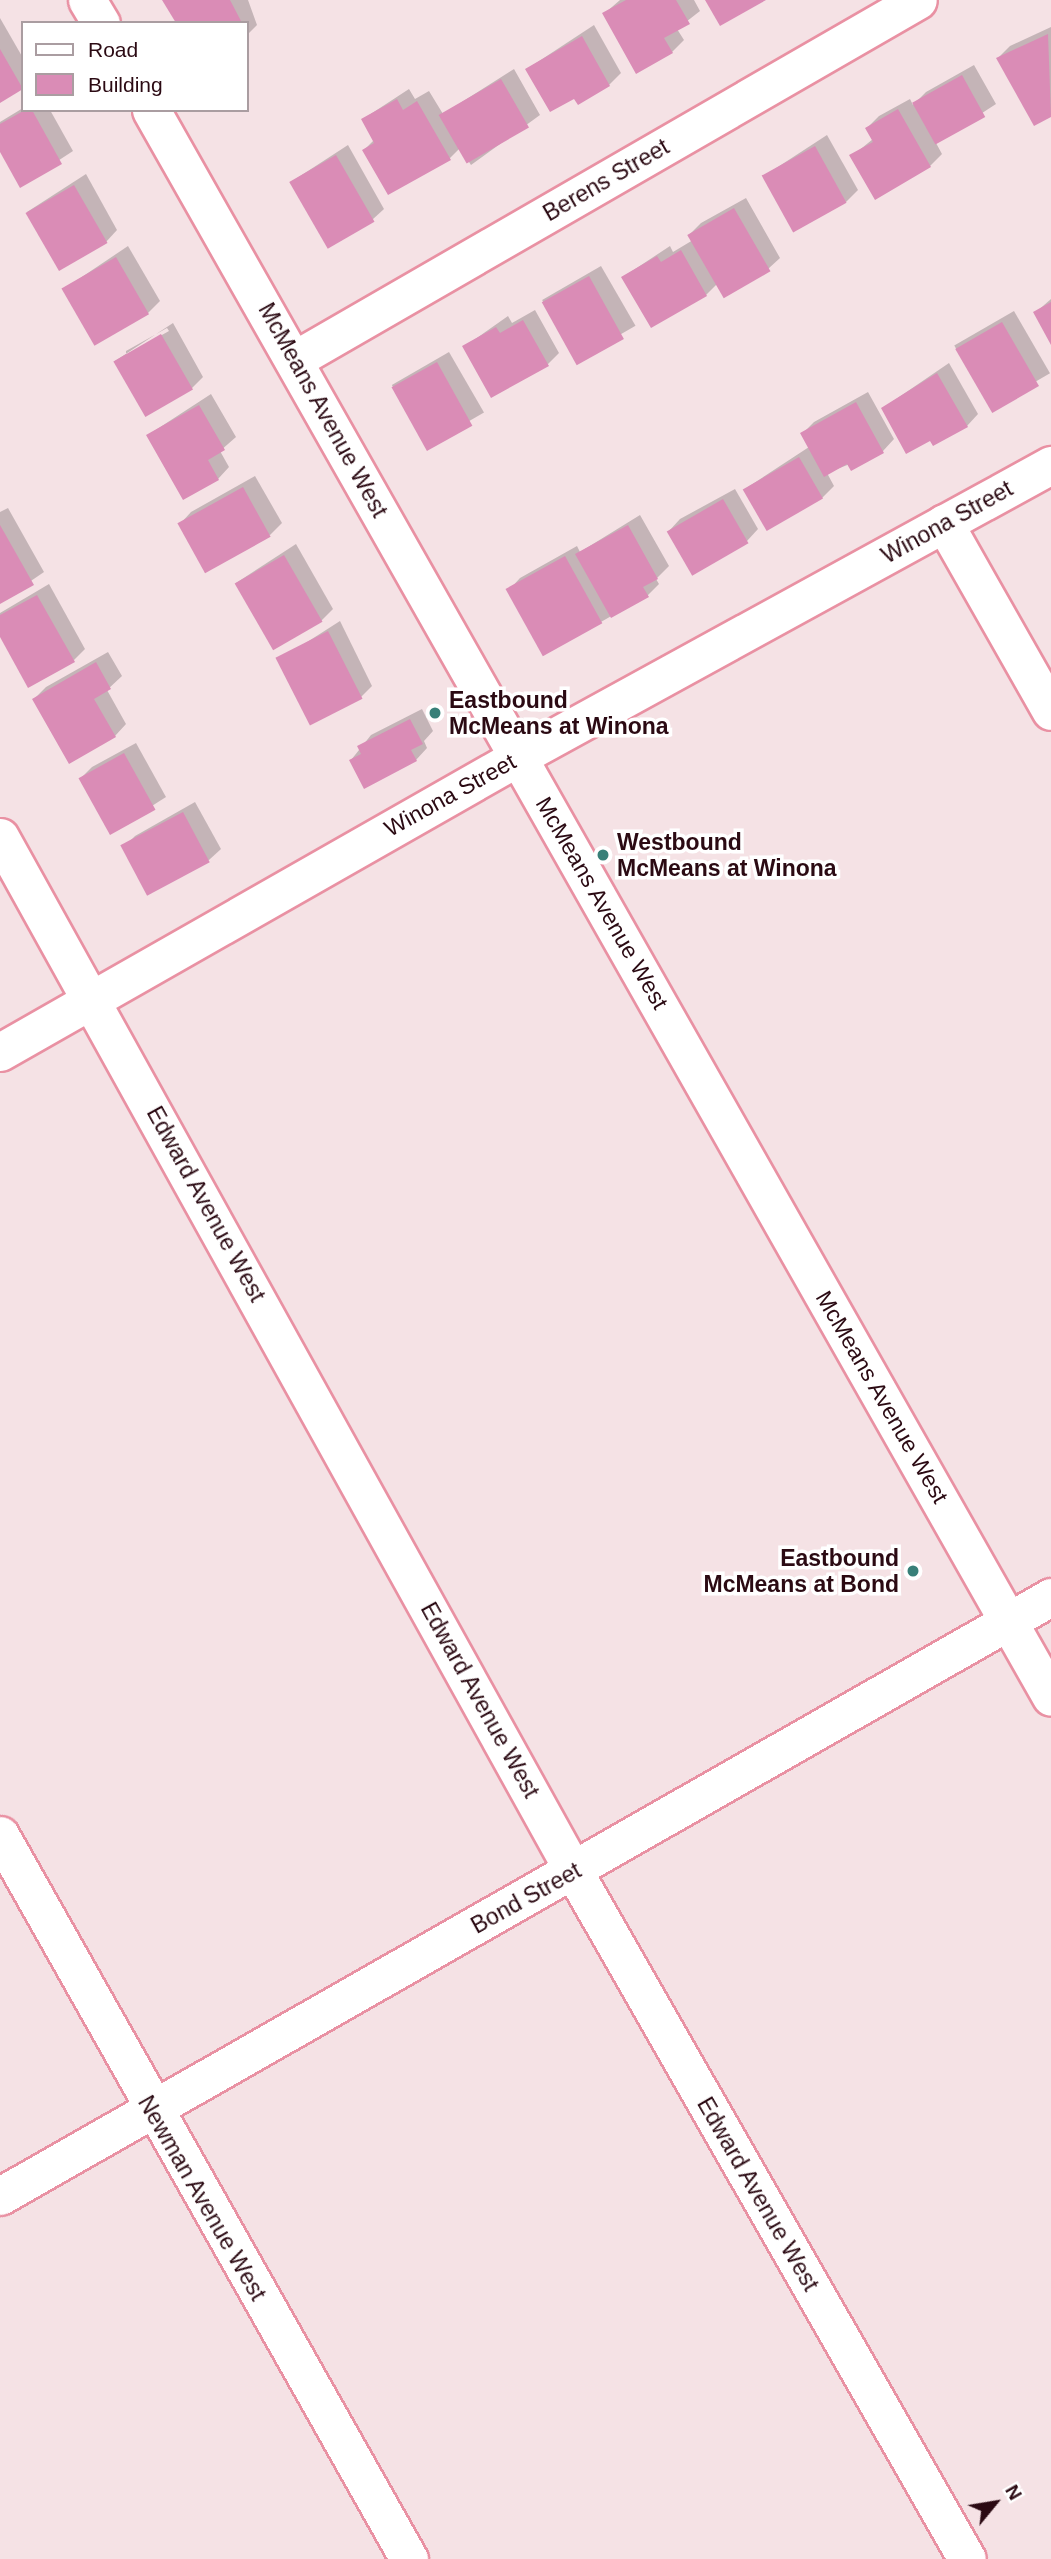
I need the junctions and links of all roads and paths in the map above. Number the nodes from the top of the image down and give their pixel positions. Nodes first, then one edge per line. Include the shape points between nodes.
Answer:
1 (87, 0) edge
2 (918, 0) edge
3 (99, 21) edge
4 (152, 112) edge
5 (294, 360) junction
6 (1051, 465) edge
7 (944, 523) junction
8 (1051, 711) edge
9 (519, 757) junction
10 (0, 837) edge
11 (93, 999) junction
12 (0, 1052) edge
13 (1051, 1597) edge
14 (1009, 1621) junction
15 (1051, 1697) edge
16 (0, 1835) edge
17 (575, 1872) junction
18 (150, 2108) junction
19 (0, 2196) edge
20 (409, 2559) edge
21 (967, 2559) edge

1 - 3 street
2 - 5 street, Berens Street
4 - 5 street, McMeans Avenue West
5 - 9 street, McMeans Avenue West
6 - 7 street, Winona Street
7 - 8 street
7 - 9 street, Winona Street
9 - 11 street, Winona Street
9 - 14 street, McMeans Avenue West
10 - 11 street, Edward Avenue West
11 - 12 street, Winona Street
11 - 17 street, Edward Avenue West
13 - 14 street, Bond Street
14 - 15 street, McMeans Avenue West
14 - 17 street, Bond Street
16 - 18 street, Newman Avenue West
17 - 18 street, Bond Street
17 - 21 street, Edward Avenue West
18 - 19 street, Bond Street
18 - 20 street, Newman Avenue West

